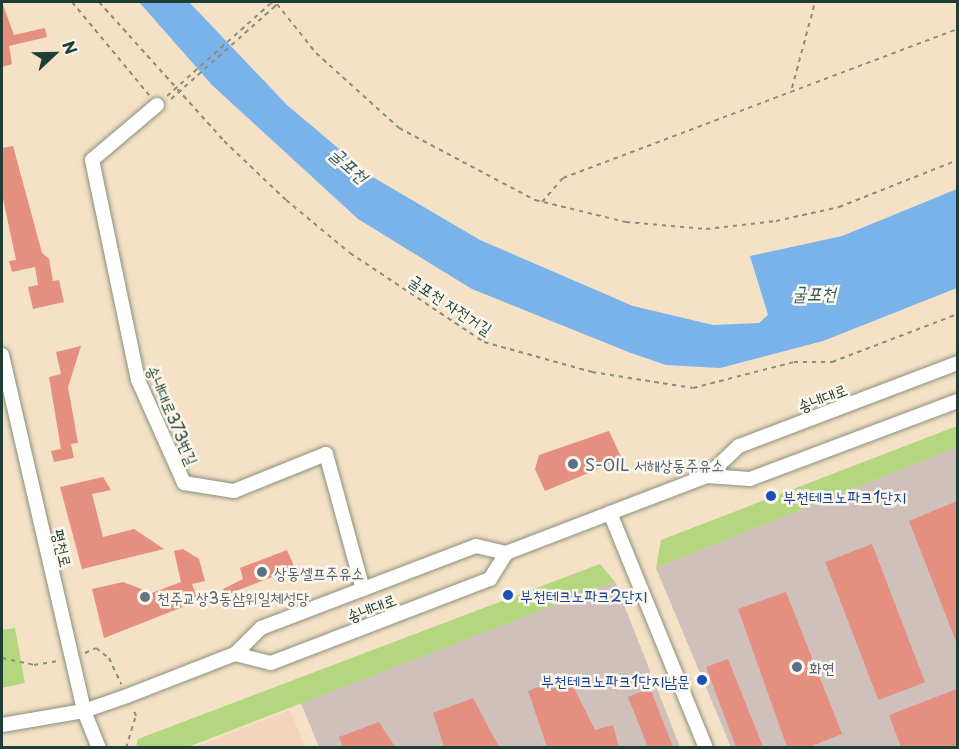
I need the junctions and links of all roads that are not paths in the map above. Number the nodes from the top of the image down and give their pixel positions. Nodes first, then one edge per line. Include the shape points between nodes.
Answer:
1 (162, 100) road end
2 (2, 355) edge
3 (957, 363) edge
4 (957, 400) edge
5 (8, 409) edge
6 (707, 476) junction
7 (610, 513) junction
8 (506, 553) junction
9 (363, 589) junction
10 (235, 654) junction
11 (84, 711) junction
12 (2, 725) edge
13 (99, 747) edge
14 (706, 747) edge

1 - 9 street, 송내대로373번길 via 92,160 138,380 184,483 234,491 326,454
2 - 5 street, 평천로
3 - 6 street, 송내대로 via 739,446
4 - 6 street, 송내대로 via 750,479
5 - 11 street, 평천로
6 - 7 street, 송내대로
7 - 8 street, 송내대로
7 - 14 street
8 - 9 street, 송내대로 via 476,546
8 - 10 street, 송내대로 via 490,579 271,663
9 - 10 street, 송내대로 via 261,628
10 - 11 street, 송내대로
11 - 12 street, 송내대로
11 - 13 street, 평천로

